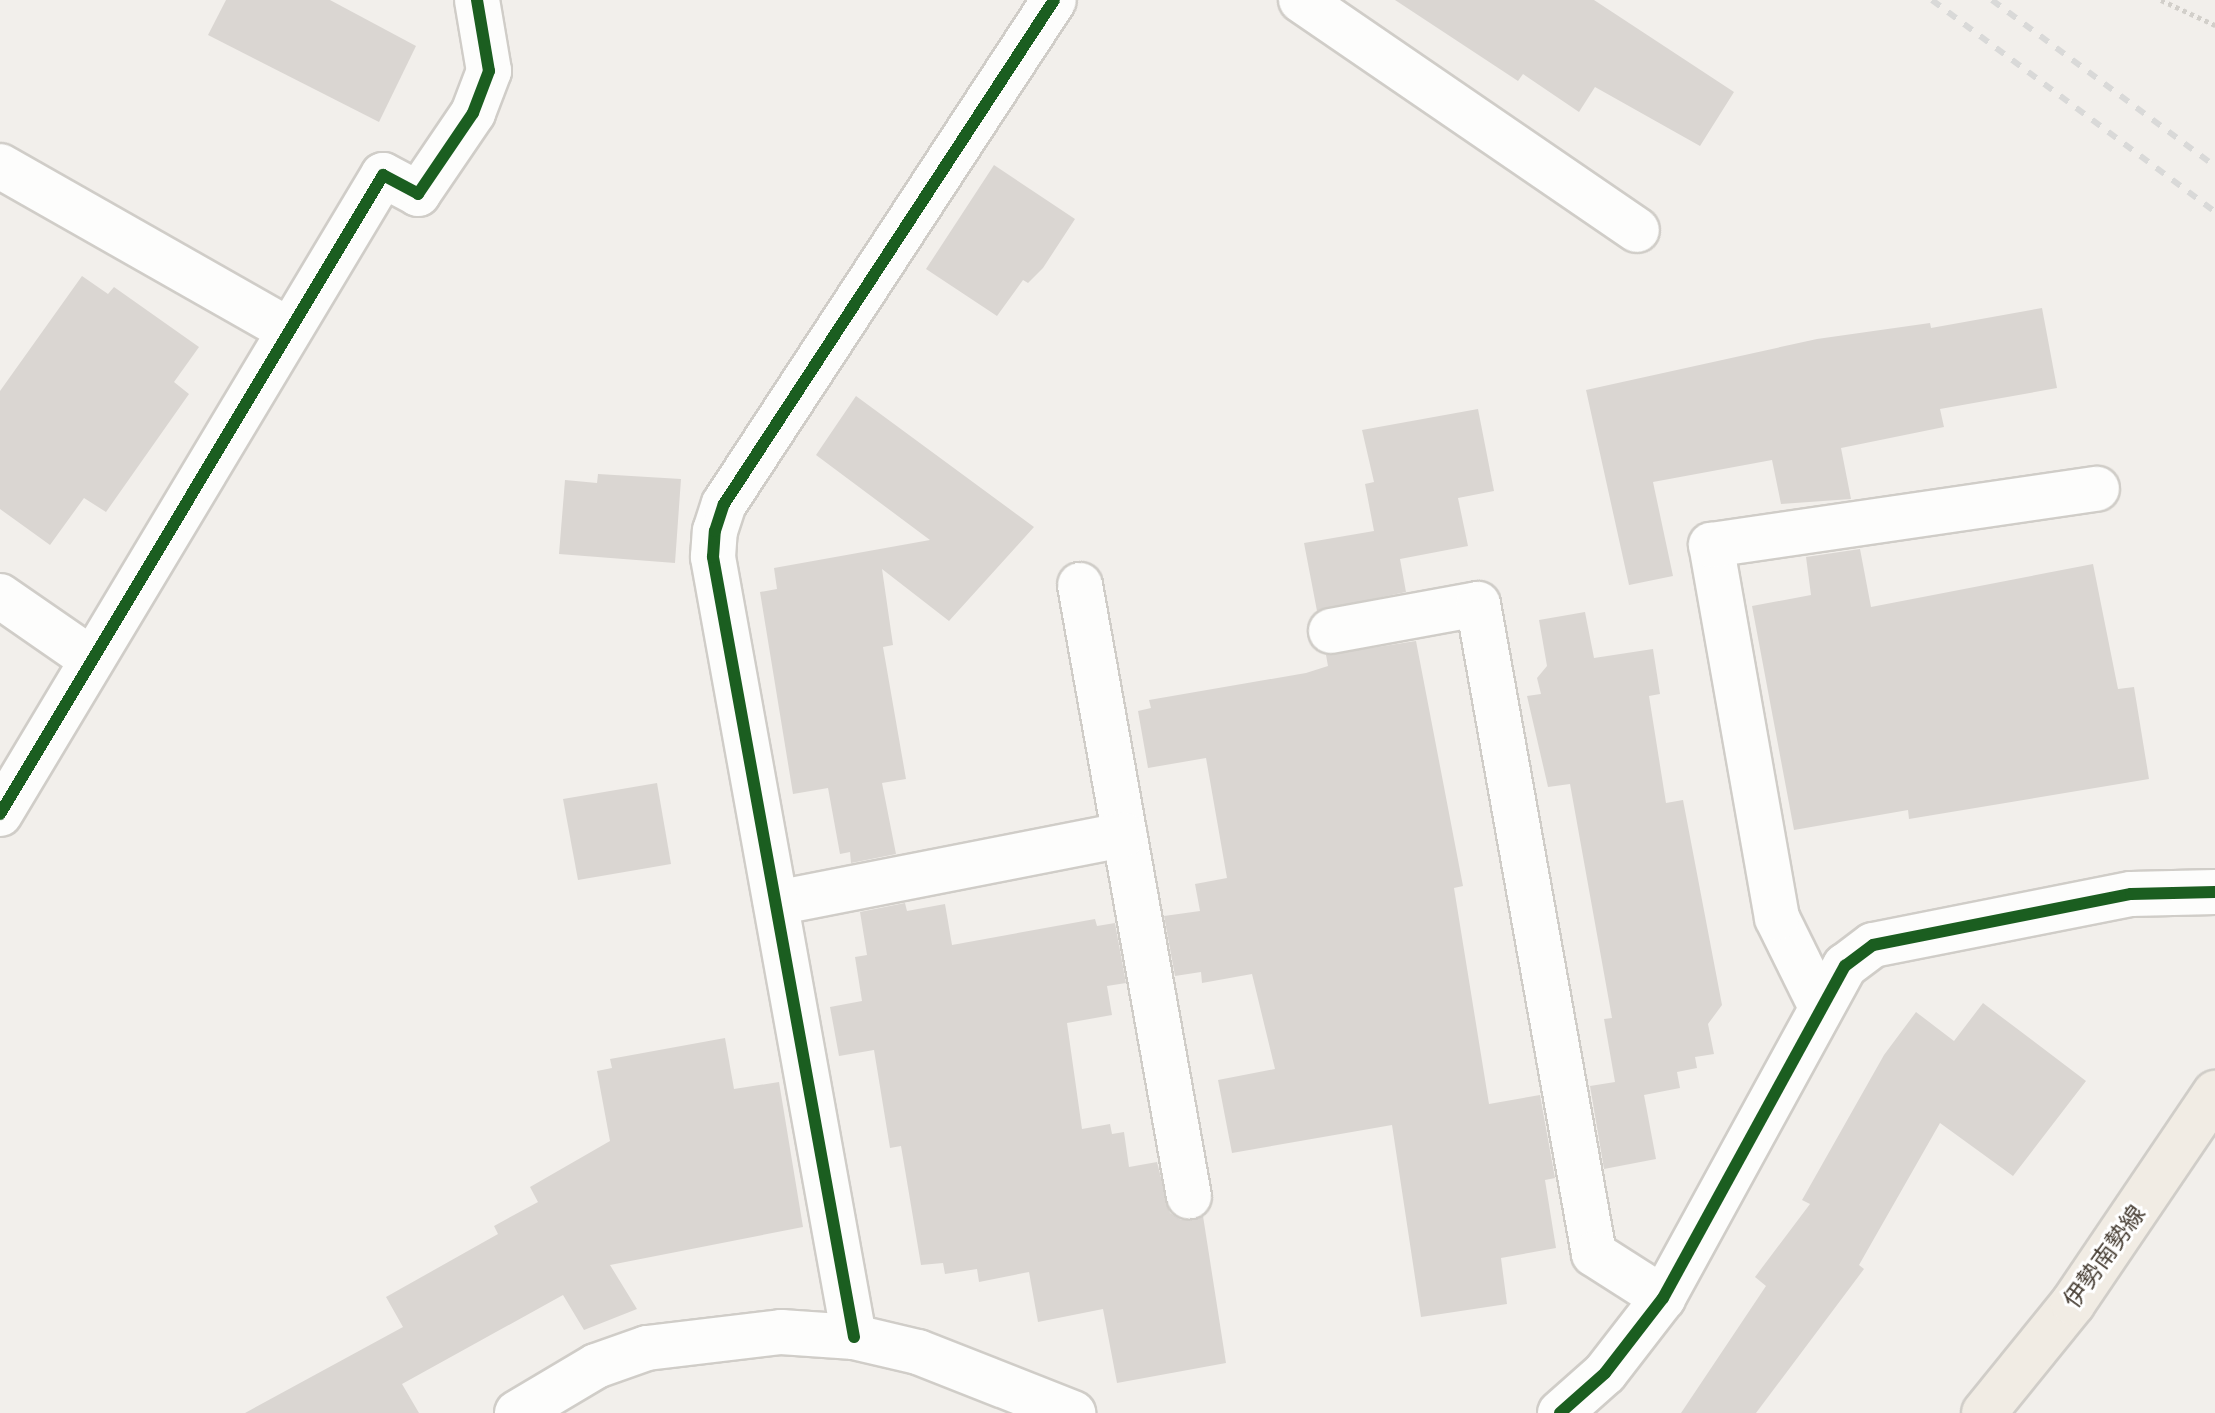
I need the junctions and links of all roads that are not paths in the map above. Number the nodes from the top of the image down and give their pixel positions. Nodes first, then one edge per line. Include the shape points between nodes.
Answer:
1 (477, 0) edge
2 (1054, 0) edge
3 (1301, 0) edge
4 (0, 166) edge
5 (1637, 230) dead end
6 (285, 328) junction
7 (2097, 489) dead end
8 (1080, 585) dead end
9 (0, 596) edge
10 (1331, 631) dead end
11 (91, 659) junction
12 (0, 814) edge
13 (1124, 835) junction
14 (2215, 892) edge
15 (776, 903) junction
16 (1820, 1005) junction
17 (2215, 1093) edge
18 (1189, 1196) dead end
19 (1663, 1298) junction
20 (854, 1337) junction
21 (517, 1413) edge
22 (1073, 1413) edge
23 (1560, 1413) edge
24 (1984, 1413) edge

1 - 6 street via 489,71 473,113 418,194 383,175
2 - 15 street via 724,504 715,531 713,557
3 - 5 street
4 - 6 street
6 - 11 street
7 - 16 street via 1711,545 1777,918
8 - 13 street
9 - 11 street
10 - 19 street via 1478,604 1594,1254
11 - 12 street
13 - 15 street
13 - 18 street
14 - 16 street via 2131,894 1873,945 1845,966
15 - 20 street
16 - 19 street via 1741,1165
17 - 24 main road, 伊勢南勢線 via 2081,1291
19 - 23 street via 1615,1362
20 - 21 street via 705,1336 647,1348 596,1366
20 - 22 street via 992,1378

